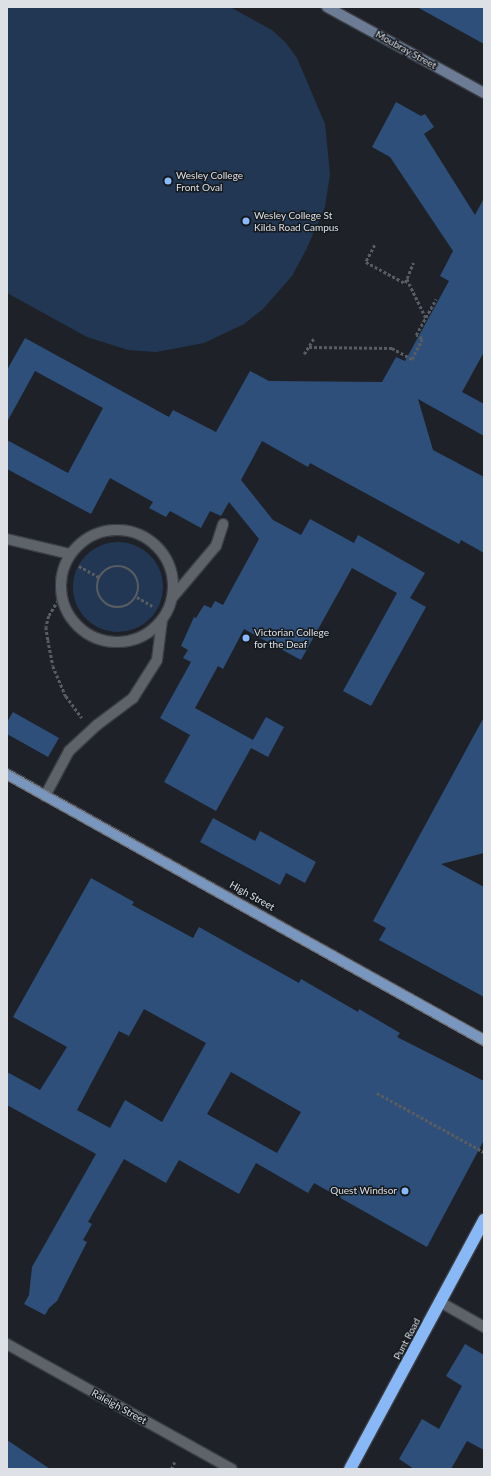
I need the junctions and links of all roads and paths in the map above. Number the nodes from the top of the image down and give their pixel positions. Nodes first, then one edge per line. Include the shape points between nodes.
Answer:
1 (327, 7) edge
2 (484, 93) edge
3 (374, 245) dead end
4 (413, 263) dead end
5 (407, 279) junction
6 (436, 299) dead end
7 (426, 318) junction
8 (314, 338) dead end
9 (309, 347) junction
10 (304, 354) dead end
11 (223, 524) dead end
12 (7, 539) edge
13 (68, 556) junction
14 (99, 577) junction
15 (61, 596) junction
16 (137, 597) junction
17 (172, 598) junction
18 (164, 617) junction
19 (92, 730) junction
20 (7, 774) edge
21 (45, 796) junction
22 (484, 1040) edge
23 (377, 1093) dead end
24 (484, 1152) edge
25 (484, 1220) edge
26 (440, 1302) junction
27 (484, 1327) edge
28 (7, 1344) edge
29 (175, 1461) dead end
30 (171, 1469) edge
31 (232, 1469) edge
32 (350, 1469) edge

1 - 2 street, Moubray Street
3 - 5 path via 366,262 405,283
4 - 5 path
5 - 7 path
6 - 7 path
7 - 9 path via 416,335 422,339 412,359 392,348
8 - 9 path
9 - 10 path
11 - 17 street via 216,546
12 - 13 street
13 - 14 path
13 - 15 street via 62,570
13 - 17 street via 83,540 101,532 120,529 139,534 155,544 167,560 173,578
14 - 16 path via 98,594 106,604 119,608 132,603
14 - 16 path via 113,566 127,568 137,577
15 - 18 street via 67,614 79,628 95,638 113,643 132,641
15 - 19 path via 55,603 46,627 53,666 66,696
16 - 18 path
17 - 18 street
18 - 19 street via 157,660 133,698
19 - 21 street via 69,751
20 - 21 main road, High Street
21 - 22 main road, High Street
23 - 24 path
25 - 26 highway, Punt Road
26 - 27 street
26 - 32 highway, Punt Road
28 - 31 street, Raleigh Street
29 - 30 path

